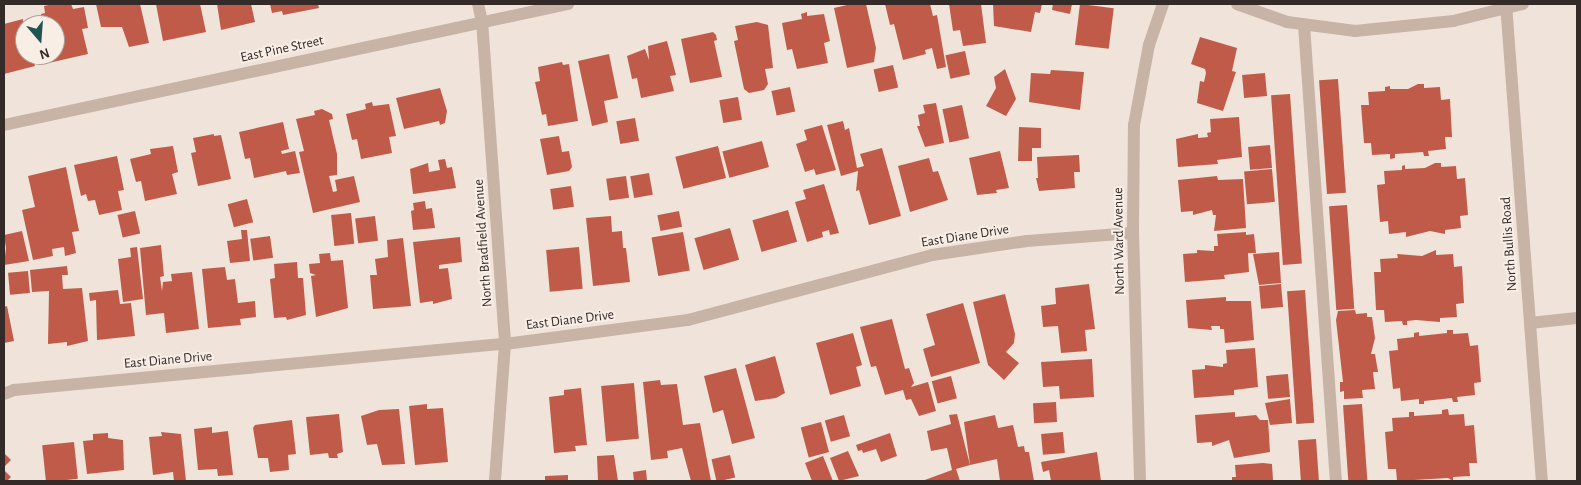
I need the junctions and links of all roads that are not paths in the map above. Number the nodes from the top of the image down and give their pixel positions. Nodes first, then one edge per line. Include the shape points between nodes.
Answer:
1 (478, 4) edge
2 (568, 4) edge
3 (1163, 4) edge
4 (1237, 4) edge
5 (1523, 4) edge
6 (1506, 6) edge
7 (482, 20) junction
8 (1304, 24) junction
9 (4, 124) edge
10 (1132, 233) junction
11 (1577, 318) edge
12 (1530, 323) junction
13 (505, 344) junction
14 (4, 394) edge
15 (495, 481) edge
16 (1140, 481) edge
17 (1336, 481) edge
18 (1542, 481) edge

1 - 7 street, North Bradfield Avenue
2 - 7 street, East Pine Street
3 - 10 street, North Ward Avenue via 1149,46 1134,125
4 - 8 street via 1287,22
5 - 6 street
6 - 8 street via 1453,21 1355,30
6 - 12 street, North Bullis Road
7 - 9 street, East Pine Street
7 - 13 street, North Bradfield Avenue
8 - 17 street
10 - 13 street, East Diane Drive via 1027,241 932,255 688,320
10 - 16 street, North Ward Avenue
11 - 12 street
12 - 18 street, North Bullis Road
13 - 14 street, East Diane Drive via 14,390
13 - 15 street, North Bradfield Avenue

